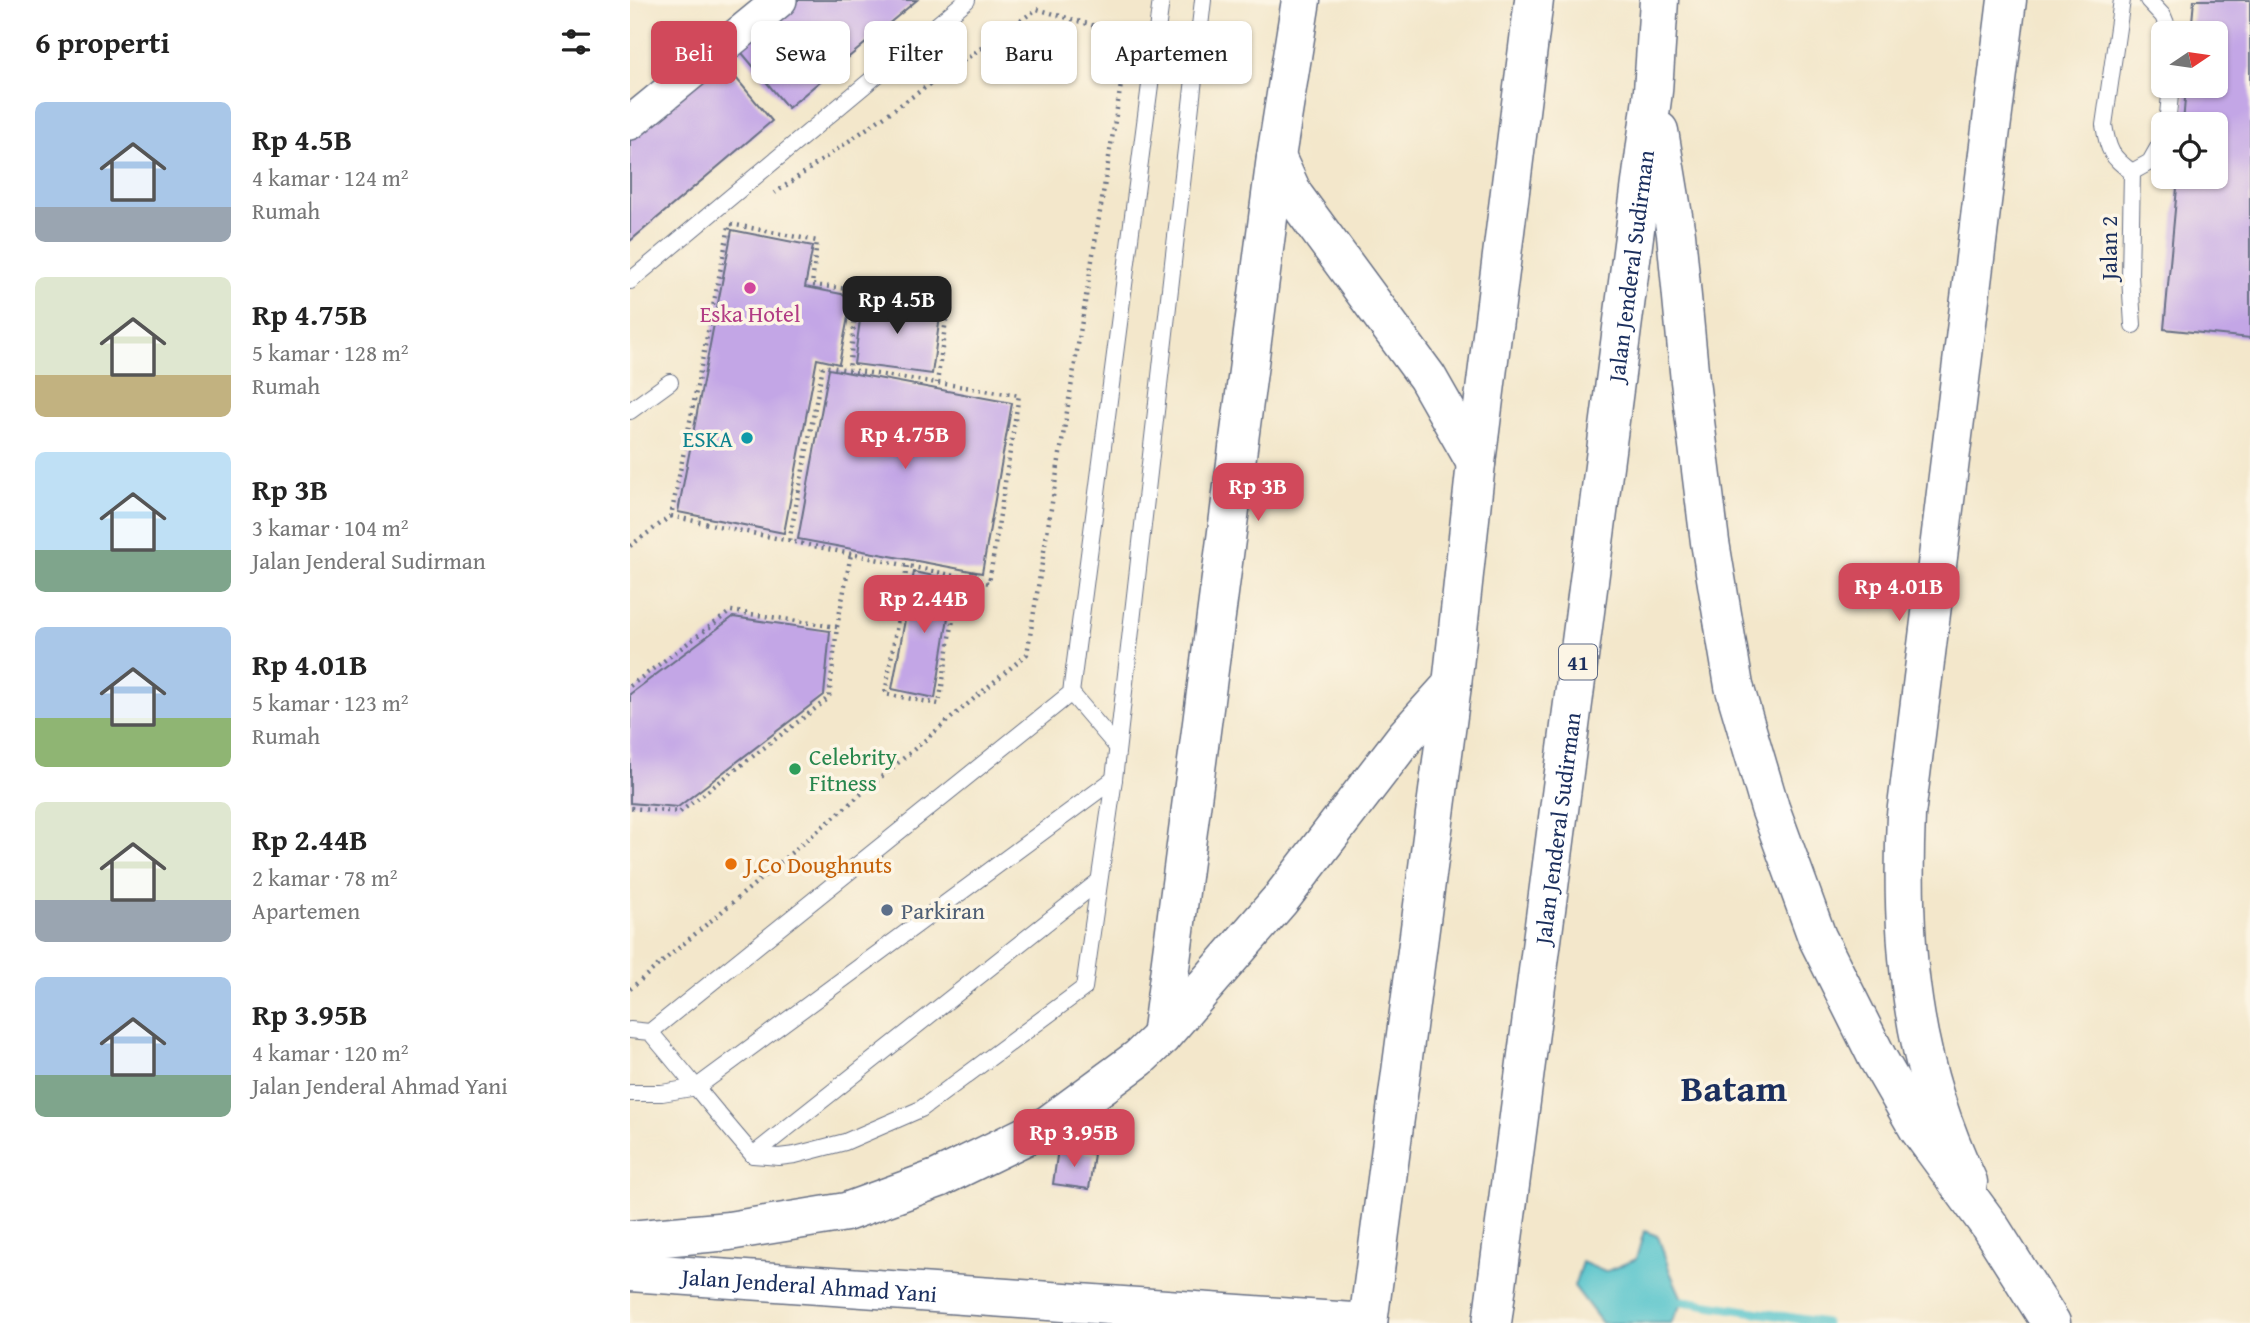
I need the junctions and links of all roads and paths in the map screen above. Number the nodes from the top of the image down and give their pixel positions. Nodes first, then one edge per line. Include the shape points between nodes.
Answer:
1 (780, 0) edge
2 (967, 0) edge
3 (1161, 0) edge
4 (1203, 0) edge
5 (1301, 0) edge
6 (1534, 0) edge
7 (1660, 0) edge
8 (2007, 0) edge
9 (2122, 0) edge
10 (2148, 0) edge
11 (2165, 21) edge
12 (1653, 91) junction
13 (630, 123) edge
14 (1276, 157) junction
15 (2151, 160) edge
16 (2132, 172) junction
17 (764, 200) dead end
18 (741, 216) dead end
19 (730, 224) junction
20 (630, 281) edge
21 (858, 290) junction
22 (2133, 325) dead end
23 (849, 370) junction
24 (670, 382) dead end
25 (937, 383) junction
26 (630, 411) edge
27 (1476, 463) junction
28 (671, 516) junction
29 (789, 542) junction
30 (630, 546) edge
31 (851, 555) junction
32 (907, 566) junction
33 (960, 577) junction
34 (837, 627) junction
35 (1452, 685) junction
36 (630, 686) edge
37 (1072, 693) junction
38 (1117, 747) junction
39 (1114, 779) junction
40 (630, 808) edge
41 (1099, 881) junction
42 (630, 989) edge
43 (630, 1030) edge
44 (650, 1032) junction
45 (1161, 1037) junction
46 (697, 1087) junction
47 (630, 1093) edge
48 (753, 1155) junction
49 (1989, 1225) junction
50 (630, 1240) edge
51 (630, 1272) edge
52 (1368, 1323) edge
53 (1492, 1323) edge
54 (2051, 1323) edge

1 - 13 street
2 - 20 lane
3 - 37 lane
4 - 38 lane
5 - 14 main road
6 - 27 main road
7 - 12 main road, Jalan Jenderal Sudirman / 41
8 - 49 main road via 1907,801 1903,887 1916,1020 1936,1106
9 - 16 lane via 2104,125 2115,160
10 - 11 lane
12 - 49 main road via 1676,234 1710,541 1734,685 1770,808 1817,937 1877,1057 1918,1128
12 - 53 main road, Jalan Jenderal Sudirman / 41
14 - 27 main road via 1294,196 1427,377
14 - 45 main road
15 - 16 lane
16 - 22 lane, Jalan 2
17 - 42 path via 1037,9 1129,36 1027,654
18 - 19 path
19 - 21 path via 817,241 813,285
19 - 28 path
21 - 23 path
21 - 25 path via 948,306
23 - 25 path
23 - 29 path via 823,366
24 - 26 lane
25 - 33 path via 1019,395 989,583
27 - 35 main road
28 - 29 path
28 - 30 path
29 - 31 path
31 - 32 path
31 - 34 path
32 - 33 path
32 - 33 path via 885,694 939,704
34 - 36 path via 731,611
34 - 40 path via 829,698 680,812
35 - 45 main road via 1406,736 1280,900
35 - 52 main road
37 - 38 lane
37 - 44 lane
38 - 39 lane
39 - 41 lane
39 - 46 lane
41 - 48 lane
41 - 48 lane via 1081,992 921,1109 845,1142 787,1156
43 - 44 lane
44 - 46 lane
45 - 50 main road via 1048,1125 939,1178 846,1212 729,1231
46 - 47 lane
46 - 48 lane
49 - 54 main road
51 - 52 main road, Jalan Jenderal Ahmad Yani

